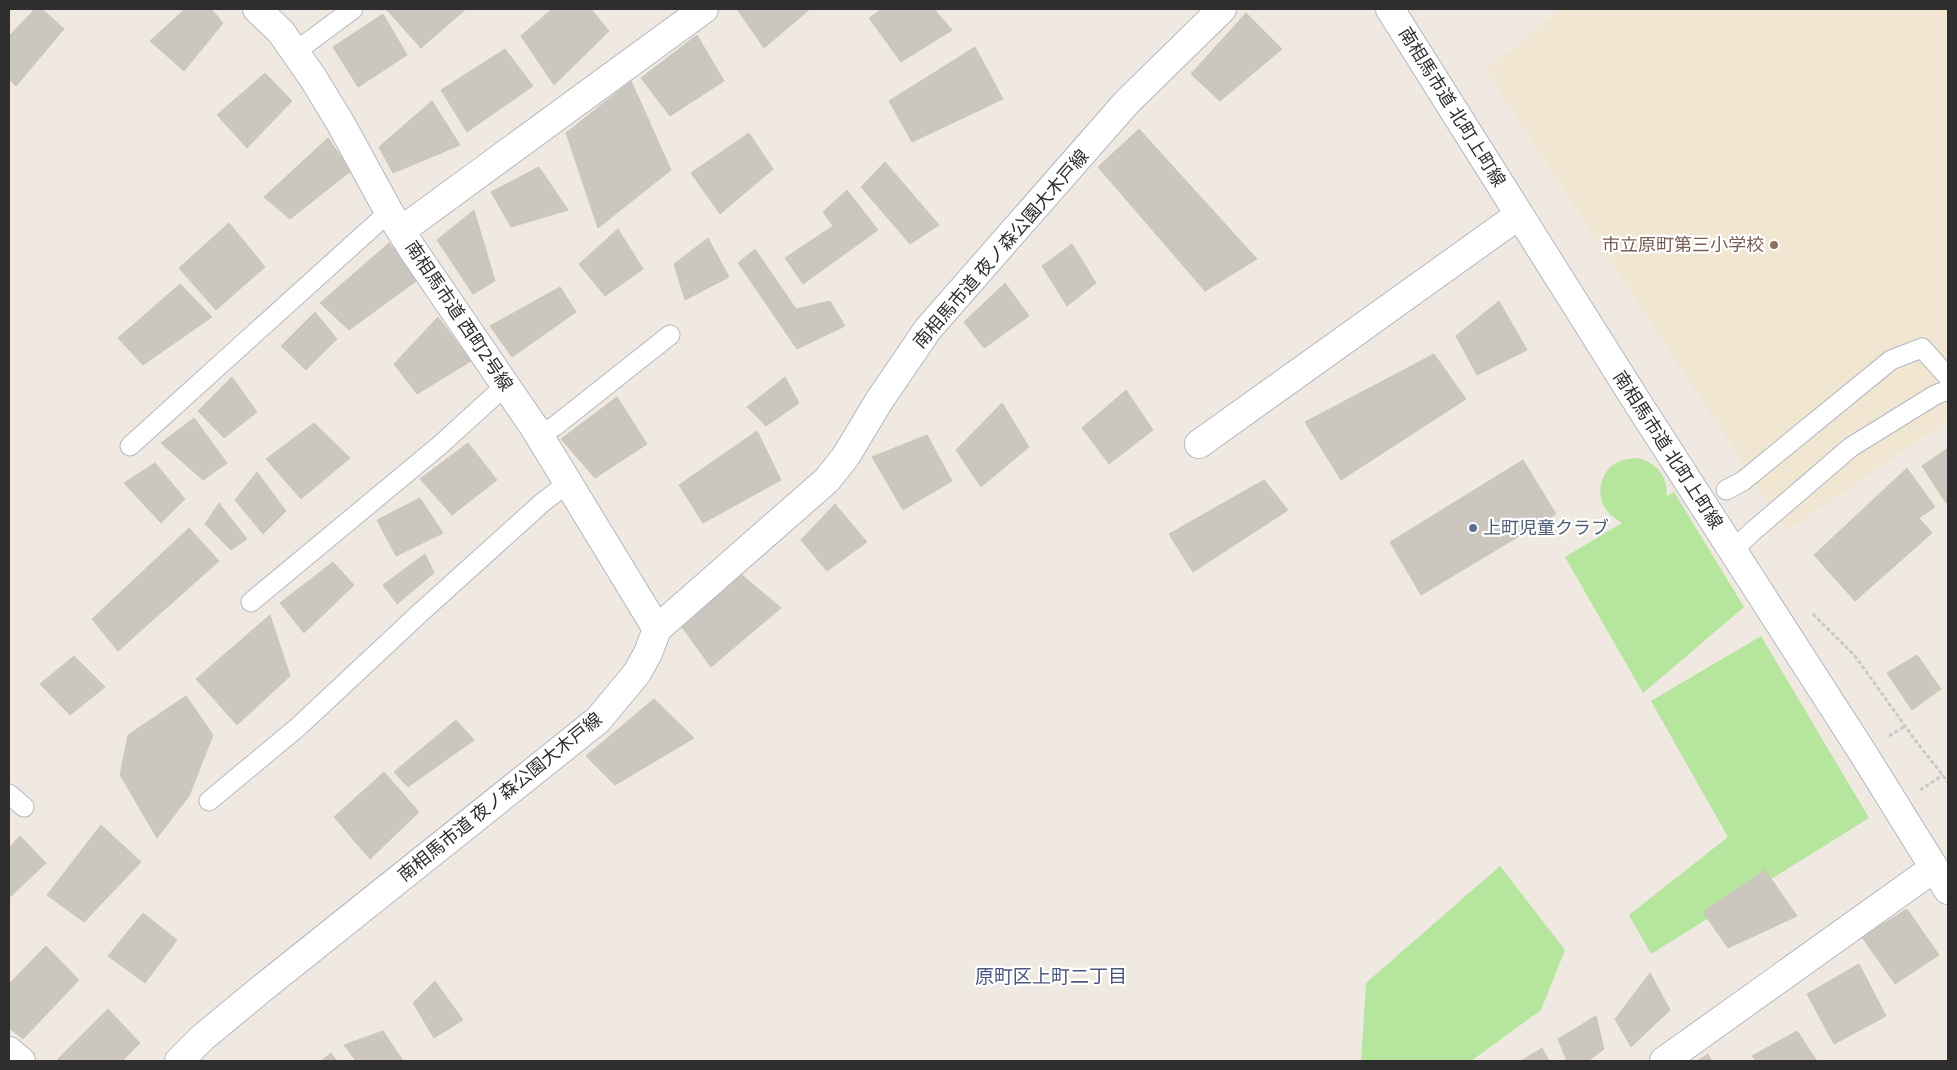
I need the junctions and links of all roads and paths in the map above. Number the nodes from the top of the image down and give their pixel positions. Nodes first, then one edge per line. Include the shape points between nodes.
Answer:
1 (257, 9) edge
2 (353, 9) edge
3 (704, 9) edge
4 (1222, 9) edge
5 (1390, 9) edge
6 (295, 52) junction
7 (1519, 215) junction
8 (396, 221) junction
9 (670, 335) dead end
10 (1948, 377) edge
11 (506, 385) junction
12 (1948, 390) edge
13 (539, 435) junction
14 (1199, 444) dead end
15 (130, 446) dead end
16 (568, 484) junction
17 (1726, 490) dead end
18 (1733, 550) junction
19 (251, 602) dead end
20 (1808, 609) dead end
21 (657, 629) junction
22 (1905, 726) junction
23 (1884, 740) dead end
24 (1943, 775) junction
25 (1948, 782) edge
26 (1918, 791) dead end
27 (9, 794) edge
28 (208, 800) dead end
29 (24, 807) dead end
30 (1944, 881) edge
31 (9, 1051) edge
32 (21, 1061) edge
33 (179, 1061) edge
34 (1664, 1061) edge

1 - 6 street, 南相馬市道 西町2号線 via 282,32
2 - 6 lane
3 - 8 street
4 - 21 street, 南相馬市道 夜ノ森公園大木戸線 via 1127,102 928,329 846,456 826,480
5 - 7 street, 南相馬市道 北町上町線
6 - 8 street, 南相馬市道 西町2号線 via 342,124
7 - 14 street
7 - 18 street, 南相馬市道 北町上町線
8 - 11 street, 南相馬市道 西町2号線
8 - 15 lane
9 - 13 lane via 555,426
10 - 17 lane via 1922,348 1891,360 1743,481
11 - 13 street, 南相馬市道 西町2号線
11 - 19 lane via 439,446
12 - 18 lane via 1851,448
13 - 16 street, 南相馬市道 西町2号線
16 - 21 street, 南相馬市道 西町2号線
16 - 28 lane via 543,502 420,612 298,727
18 - 30 street, 南相馬市道 北町上町線
20 - 22 path via 1855,656
21 - 33 street, 南相馬市道 夜ノ森公園大木戸線 via 637,674 598,720 260,990
22 - 23 path
22 - 24 path
24 - 25 path
24 - 26 path
27 - 29 lane
30 - 34 street
31 - 32 street

